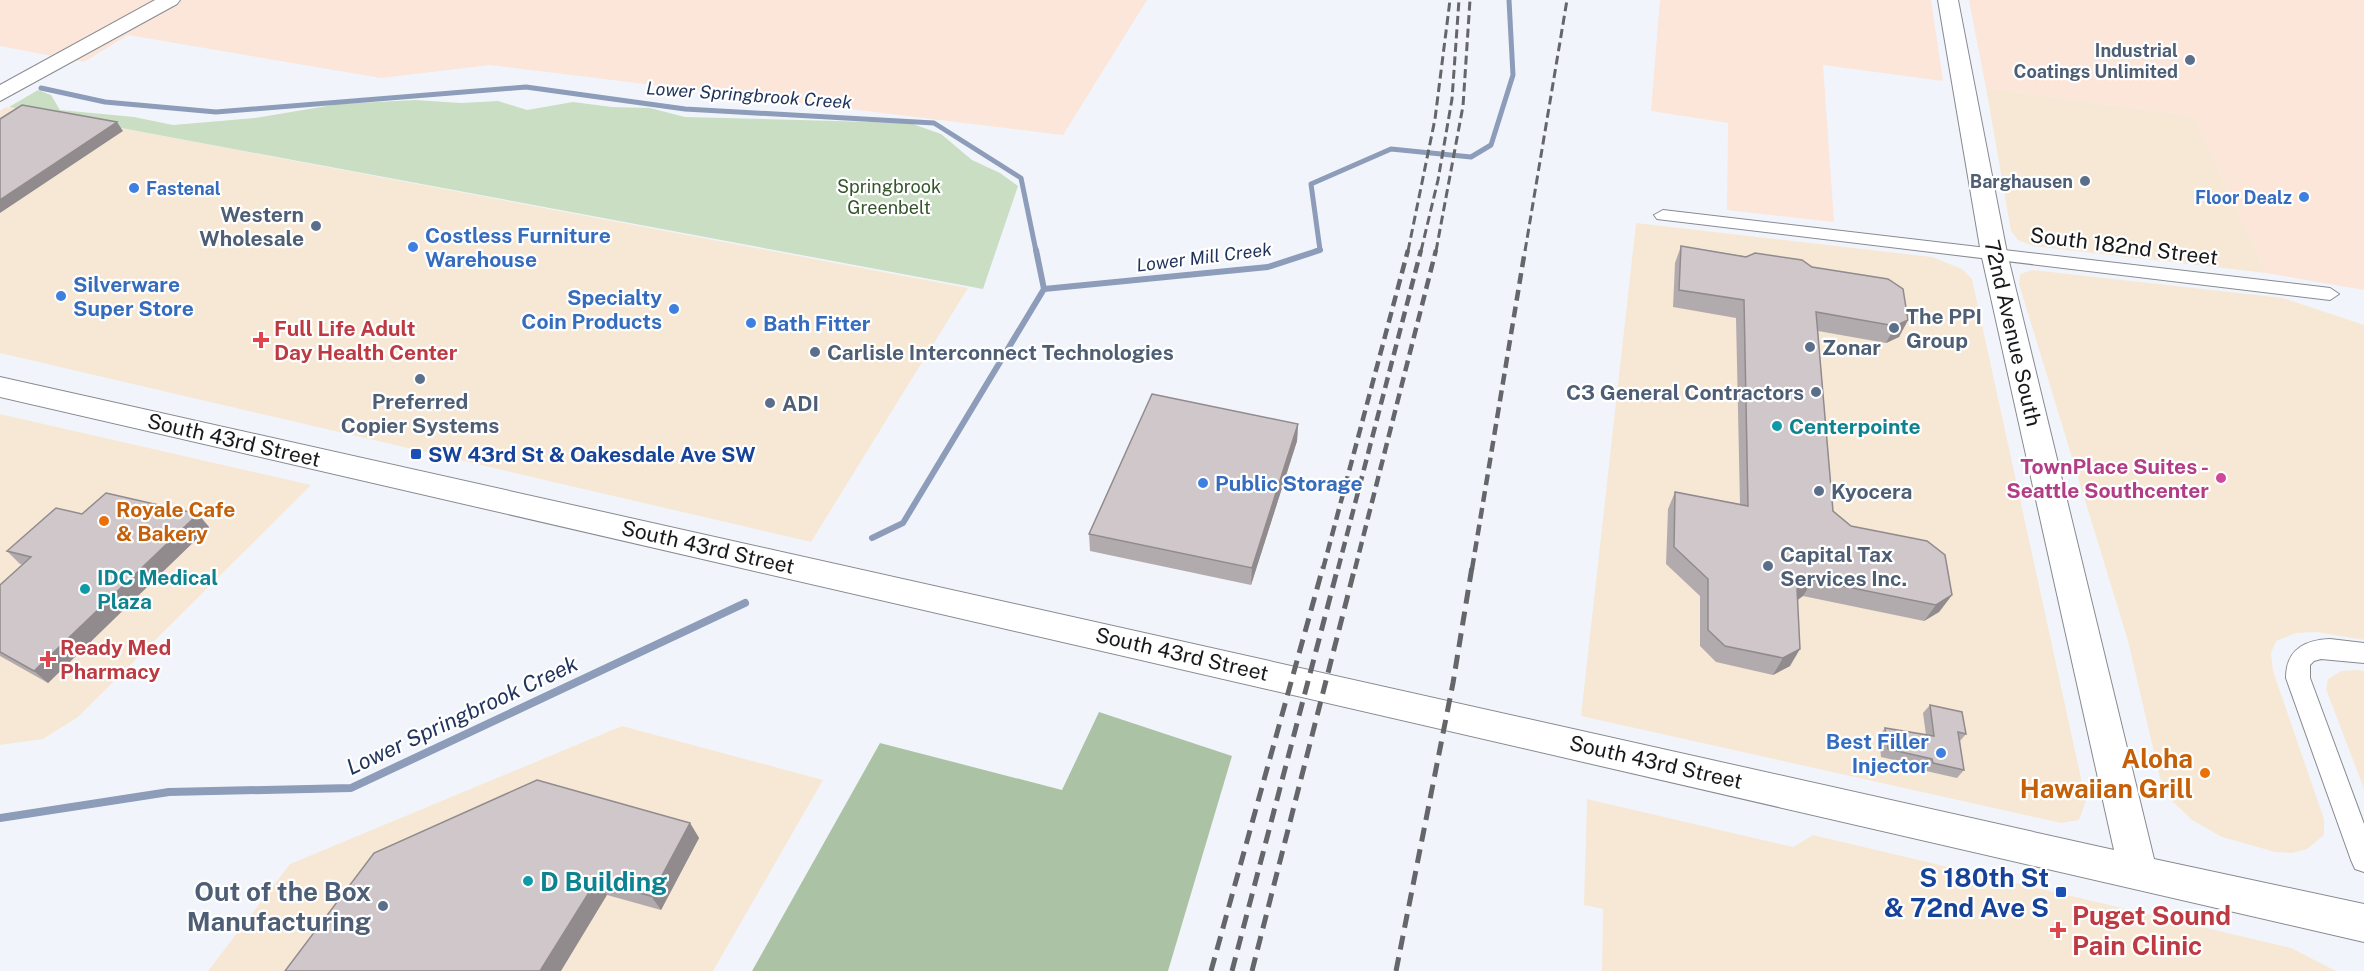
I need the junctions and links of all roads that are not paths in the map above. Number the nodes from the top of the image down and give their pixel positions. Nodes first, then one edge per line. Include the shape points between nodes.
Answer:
1 (170, 0) edge
2 (1948, 0) edge
3 (0, 94) edge
4 (1662, 215) dead end
5 (1994, 253) junction
6 (2330, 294) dead end
7 (0, 387) edge
8 (2364, 653) edge
9 (2364, 861) edge
10 (2138, 874) junction
11 (2364, 923) edge

1 - 3 main road
2 - 5 main road, 72nd Avenue South
4 - 5 street, South 182nd Street
5 - 6 street, South 182nd Street
5 - 10 main road, 72nd Avenue South
7 - 10 main road, South 43rd Street
8 - 9 street via 2326,649 2305,654 2299,662 2298,678
10 - 11 main road, South 43rd Street

